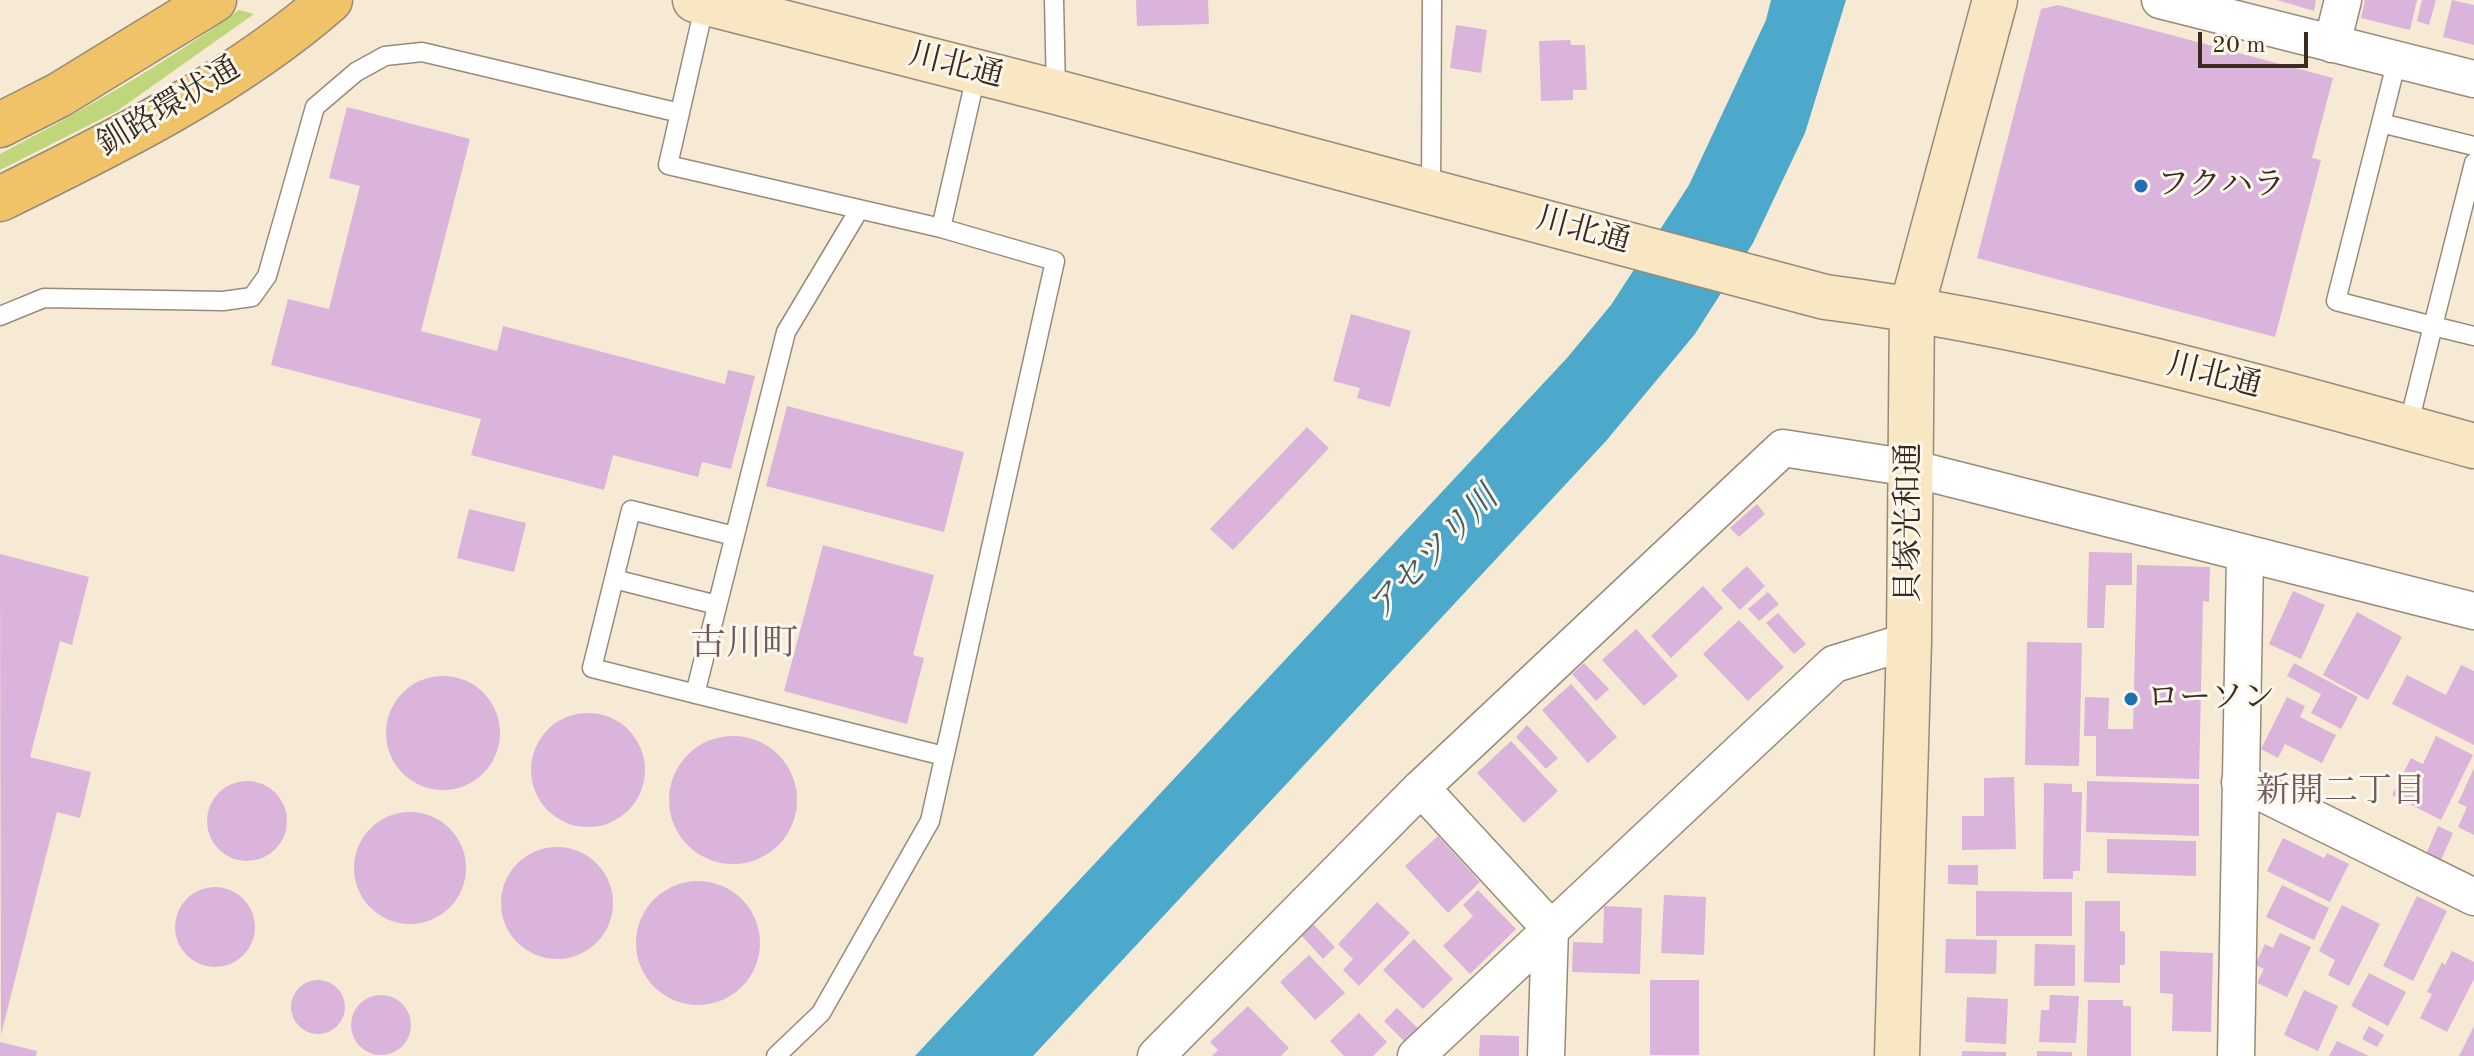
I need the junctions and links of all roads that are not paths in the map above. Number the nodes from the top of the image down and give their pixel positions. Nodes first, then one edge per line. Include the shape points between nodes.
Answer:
1 (214, 0) edge
2 (330, 0) edge
3 (1054, 0) edge
4 (1432, 0) edge
5 (1995, 0) edge
6 (2160, 0) edge
7 (2343, 0) edge
8 (700, 1) edge
9 (2332, 44) junction
10 (2397, 60) junction
11 (977, 71) junction
12 (2474, 79) edge
13 (1056, 92) junction
14 (680, 113) junction
15 (2381, 123) junction
16 (0, 125) edge
17 (2474, 146) edge
18 (2474, 163) edge
19 (1431, 191) junction
20 (0, 199) edge
21 (859, 210) junction
22 (941, 228) junction
23 (1912, 307) junction
24 (0, 316) edge
25 (2433, 326) junction
26 (2474, 336) edge
27 (2408, 427) junction
28 (2474, 446) edge
29 (1910, 468) junction
30 (734, 536) junction
31 (2245, 556) junction
32 (614, 579) junction
33 (717, 605) junction
34 (2474, 611) edge
35 (1909, 641) junction
36 (695, 694) junction
37 (944, 756) junction
38 (2240, 782) junction
39 (1421, 788) junction
40 (2474, 897) edge
41 (1550, 928) junction
42 (776, 1056) edge
43 (1156, 1056) edge
44 (1416, 1056) edge
45 (1546, 1056) edge
46 (1897, 1056) edge
47 (2236, 1056) edge

1 - 16 highway, 釧路環状通
2 - 20 highway, 釧路環状通 via 226,76
3 - 13 lane
4 - 19 lane
5 - 23 street, 貝塚光和通
6 - 9 street
7 - 9 street
8 - 11 street, 川北通
8 - 14 lane
9 - 10 street
10 - 12 street
10 - 15 lane
11 - 13 street, 川北通
11 - 22 lane
13 - 19 street, 川北通
14 - 21 lane via 668,165
14 - 24 lane via 422,52 385,56 356,72 315,107 267,276 252,297 44,298
15 - 17 lane
15 - 25 lane via 2336,301
18 - 25 lane
19 - 23 street, 川北通 via 1825,297
21 - 22 lane
21 - 30 lane via 786,332
22 - 37 lane via 1055,261
23 - 27 street, 川北通 via 2252,385
23 - 29 street, 貝塚光和通
25 - 26 lane
25 - 27 lane
27 - 28 street, 川北通
29 - 31 street
29 - 35 street, 貝塚光和通
29 - 39 street via 1783,448
30 - 32 lane via 631,510
30 - 33 lane
31 - 34 street
31 - 38 street
32 - 33 lane
32 - 36 lane via 592,668
33 - 36 lane
35 - 41 street via 1834,664
35 - 46 street, 貝塚光和通
36 - 37 lane
37 - 42 lane via 930,821 821,1013
38 - 40 street
38 - 47 street
39 - 41 street
39 - 43 street
41 - 44 street
41 - 45 street

